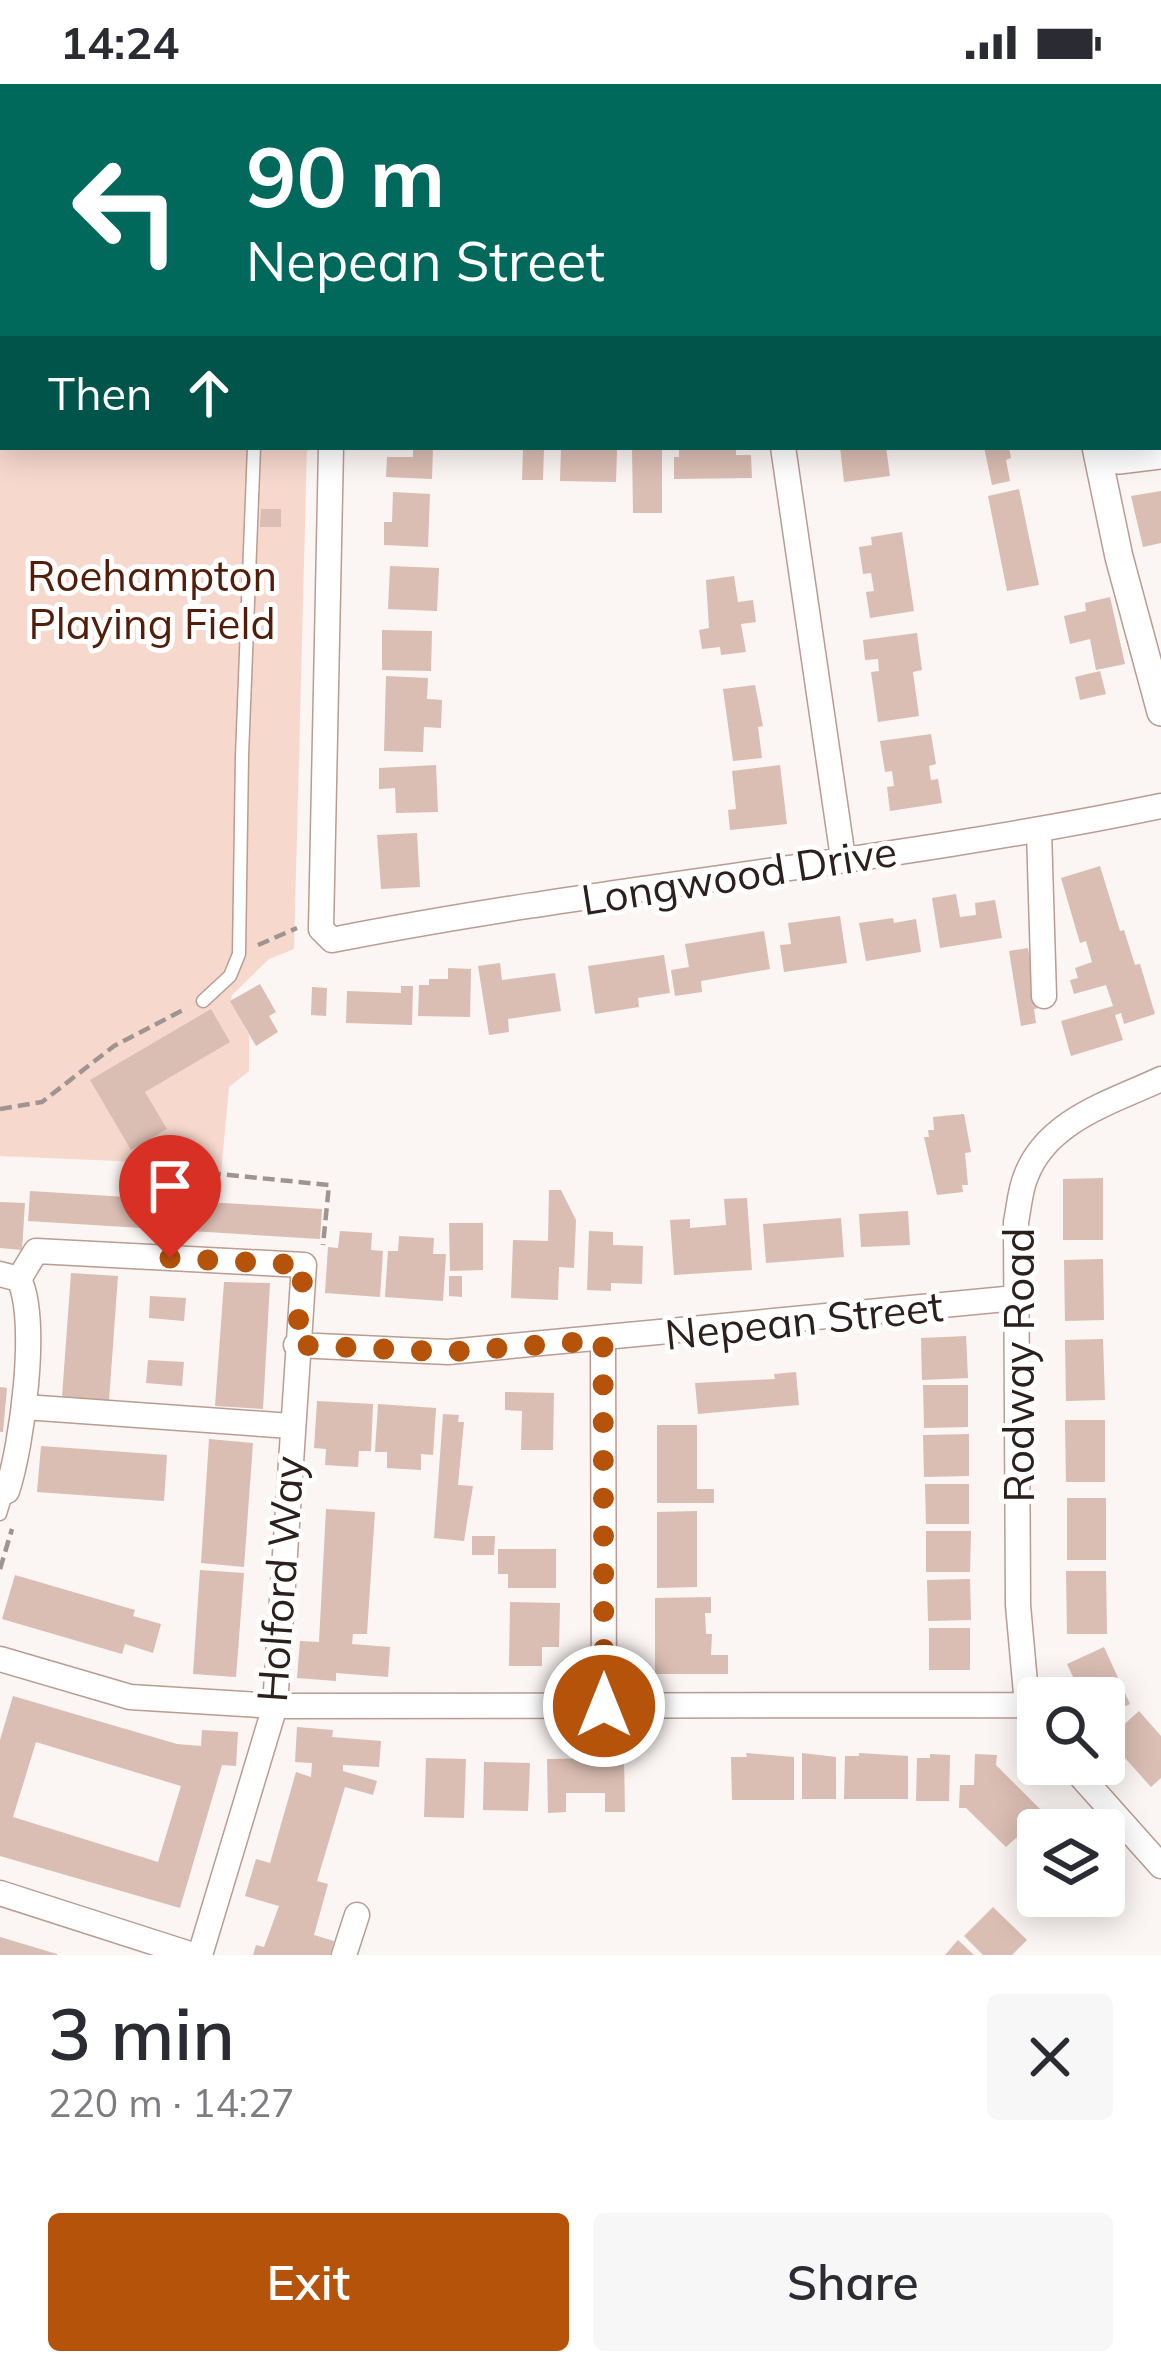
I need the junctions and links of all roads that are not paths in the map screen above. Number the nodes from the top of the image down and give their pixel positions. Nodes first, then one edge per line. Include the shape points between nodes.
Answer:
1 (254, 450) edge
2 (331, 450) edge
3 (783, 450) edge
4 (1097, 450) edge
5 (1099, 450) edge
6 (1161, 454) edge
7 (1161, 712) edge
8 (1161, 806) edge
9 (1039, 831) junction
10 (843, 858) junction
11 (1043, 996) dead end
12 (203, 1001) road end
13 (1161, 1079) edge
14 (10, 1276) edge
15 (1016, 1298) junction
16 (603, 1340) junction
17 (296, 1345) junction
18 (12, 1353) edge
19 (25, 1407) junction
20 (291, 1426) junction
21 (3, 1502) edge
22 (0, 1659) edge
23 (1028, 1677) edge
24 (275, 1706) junction
25 (604, 1706) junction
26 (1017, 1713) edge
27 (1089, 1785) edge
28 (1161, 1866) edge
29 (0, 1893) edge
30 (358, 1915) dead end
31 (197, 1955) edge
32 (344, 1955) edge

1 - 12 lane via 239,954 230,976
2 - 10 street, Longwood Drive via 320,929 332,940
3 - 10 street
4 - 7 street
5 - 6 street via 1119,460
8 - 9 street, Longwood Drive
9 - 10 street, Longwood Drive
9 - 11 street
13 - 15 street, Rodway Road via 1073,1120 1045,1143 1025,1175 1016,1222
14 - 17 street, Holford Way via 36,1251 304,1265
14 - 18 street via 28,1298
15 - 16 street, Nepean Street
15 - 23 street, Rodway Road via 1018,1605
16 - 17 street, Nepean Street via 448,1352
16 - 25 street
17 - 20 street, Holford Way
18 - 19 street
19 - 20 street
19 - 21 street
20 - 24 street, Holford Way
22 - 24 street via 130,1697
24 - 25 street
24 - 31 street, Holford Way
25 - 26 street
27 - 28 street
29 - 31 street
30 - 32 street

